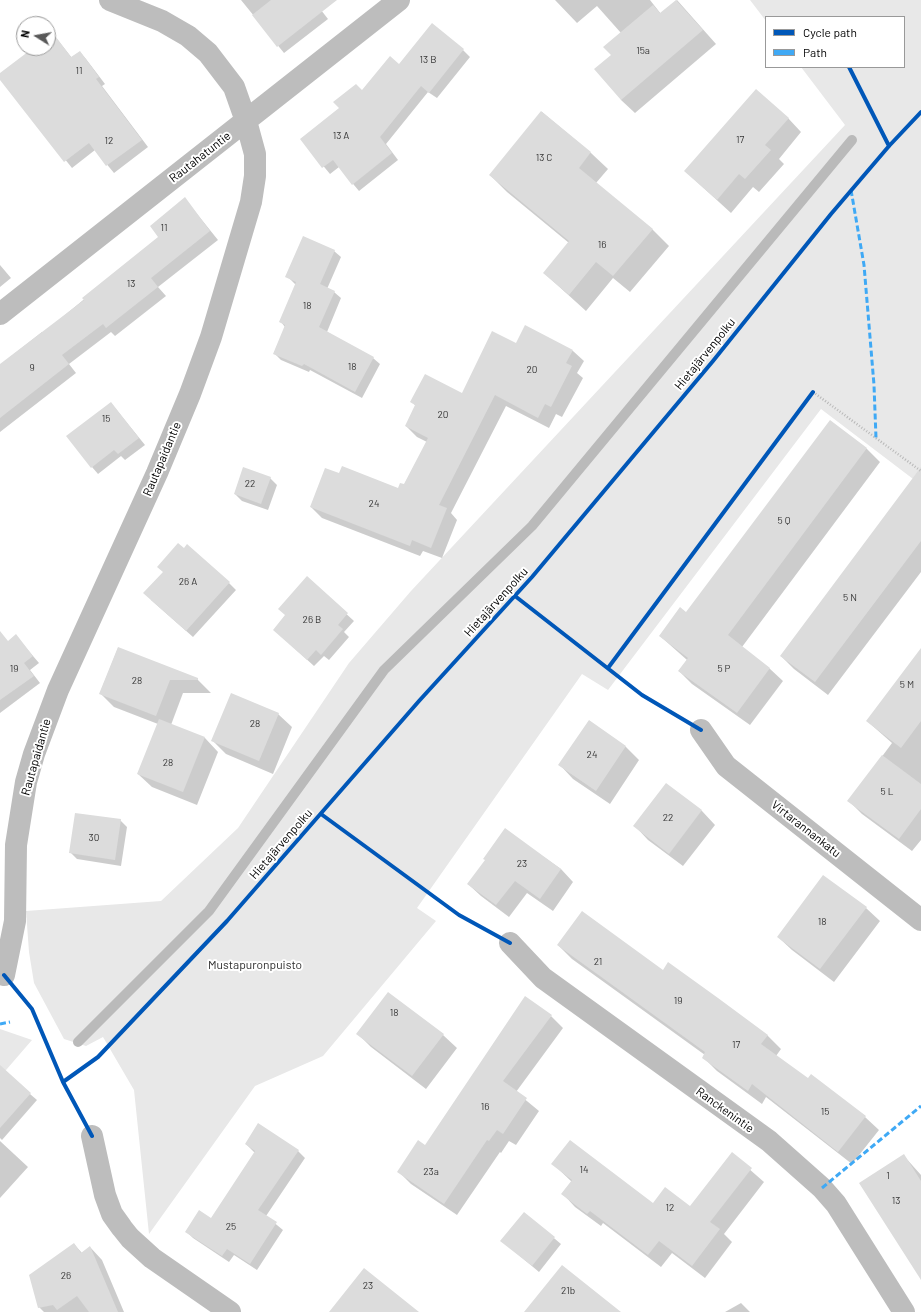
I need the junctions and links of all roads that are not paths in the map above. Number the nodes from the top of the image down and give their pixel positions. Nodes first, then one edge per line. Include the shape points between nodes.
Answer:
1 (110, 0) edge
2 (399, 0) edge
3 (246, 121) junction
4 (0, 314) edge
5 (701, 730) dead end
6 (921, 920) edge
7 (510, 943) dead end
8 (4, 975) dead end
9 (92, 1136) dead end
10 (230, 1312) edge
11 (904, 1312) edge

1 - 3 street, Rautapaidantie via 162,21 188,36 208,53 234,87
2 - 3 street, Rautahatuntie
3 - 4 street, Rautahatuntie
3 - 8 street, Rautapaidantie via 254,154 255,176 251,202 210,337 157,474 58,690 26,782 16,845 15,921
5 - 6 street, Virtarannankatu via 726,766
7 - 11 street, Ranckenintie via 544,978 769,1141 822,1188 836,1204
9 - 10 street via 105,1195 112,1214 122,1228 152,1258

